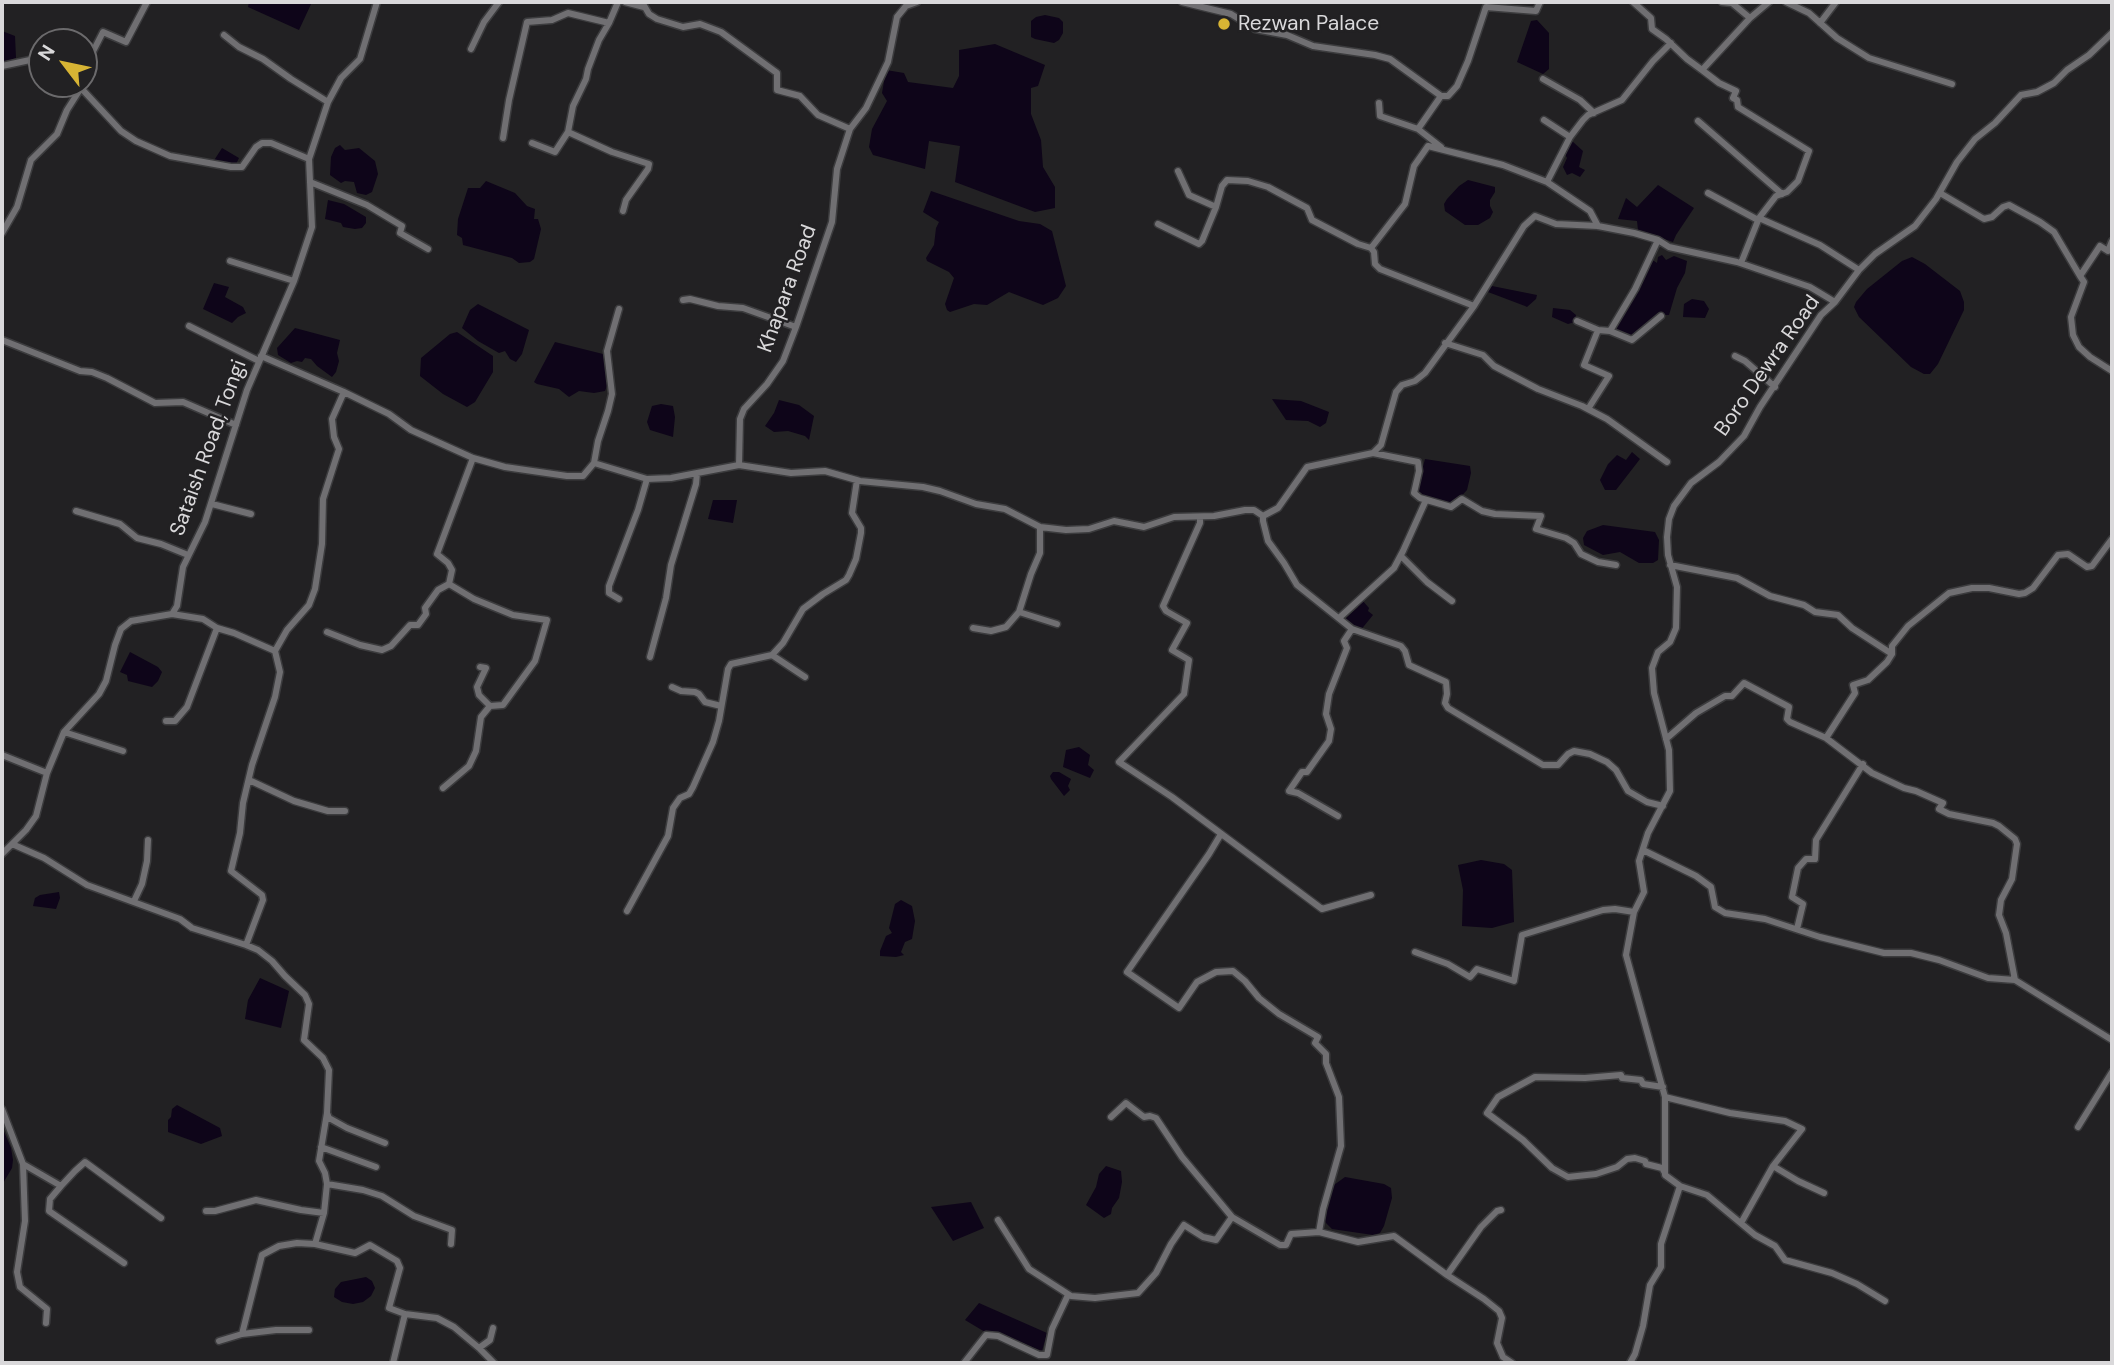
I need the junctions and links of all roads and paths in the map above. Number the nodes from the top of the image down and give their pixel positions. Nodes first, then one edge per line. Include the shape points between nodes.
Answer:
1 (148, 2) edge
2 (377, 2) edge
3 (499, 2) edge
4 (618, 2) edge
5 (625, 2) edge
6 (898, 2) edge
7 (917, 2) edge
8 (1182, 2) edge
9 (1540, 2) edge
10 (1633, 2) edge
11 (1722, 2) edge
12 (1769, 2) edge
13 (1786, 2) edge
14 (1836, 2) edge
15 (643, 4) edge
16 (906, 6) junction
17 (1750, 18) junction
18 (609, 23) junction
19 (1820, 23) junction
20 (224, 35) dead end
21 (2111, 36) edge
22 (98, 42) edge
23 (1671, 43) junction
24 (471, 49) dead end
25 (28, 60) edge
26 (2, 66) edge
27 (1702, 70) junction
28 (1544, 79) dead end
29 (1952, 83) dead end
30 (1441, 96) junction
31 (71, 98) edge
32 (89, 98) edge
33 (328, 102) junction
34 (1379, 103) dead end
35 (1594, 113) junction
36 (1544, 120) dead end
37 (1699, 121) dead end
38 (1418, 129) junction
39 (850, 130) junction
40 (568, 132) junction
41 (503, 138) dead end
42 (1570, 138) junction
43 (532, 143) dead end
44 (1446, 150) junction
45 (309, 159) junction
46 (1178, 171) dead end
47 (310, 182) junction
48 (1547, 182) junction
49 (1708, 193) dead end
50 (1940, 193) junction
51 (1782, 194) junction
52 (1216, 208) junction
53 (623, 211) dead end
54 (1758, 219) junction
55 (1158, 224) dead end
56 (1598, 226) junction
57 (2, 233) edge
58 (1658, 240) junction
59 (2112, 241) edge
60 (1371, 248) junction
61 (428, 249) dead end
62 (230, 261) dead end
63 (1741, 263) junction
64 (1859, 270) junction
65 (2080, 276) junction
66 (294, 281) junction
67 (683, 300) dead end
68 (1835, 302) junction
69 (1474, 306) junction
70 (619, 309) dead end
71 (1661, 316) dead end
72 (1577, 321) dead end
73 (189, 326) dead end
74 (796, 327) junction
75 (1598, 330) junction
76 (1610, 331) junction
77 (2, 340) edge
78 (1445, 343) junction
79 (1735, 355) dead end
80 (260, 358) junction
81 (2112, 371) edge
82 (1775, 387) junction
83 (344, 392) junction
84 (1588, 409) junction
85 (236, 425) junction
86 (1373, 453) junction
87 (473, 458) junction
88 (1667, 462) dead end
89 (594, 463) junction
90 (739, 465) junction
91 (697, 473) junction
92 (647, 479) junction
93 (857, 480) junction
94 (1426, 500) junction
95 (212, 504) junction
96 (76, 511) dead end
97 (251, 514) dead end
98 (1264, 516) junction
99 (1200, 517) junction
100 (1040, 527) junction
101 (2112, 539) edge
102 (188, 555) junction
103 (1401, 556) junction
104 (1616, 565) dead end
105 (1670, 565) junction
106 (449, 584) junction
107 (619, 599) dead end
108 (1452, 601) dead end
109 (1019, 612) junction
110 (172, 614) junction
111 (1339, 618) junction
112 (1057, 624) dead end
113 (217, 628) junction
114 (973, 628) dead end
115 (1352, 629) junction
116 (327, 632) dead end
117 (275, 651) junction
118 (1892, 654) junction
119 (772, 655) junction
120 (650, 657) dead end
121 (480, 667) dead end
122 (805, 677) dead end
123 (672, 687) dead end
124 (490, 706) junction
125 (721, 706) junction
126 (166, 721) dead end
127 (64, 732) junction
128 (1826, 738) junction
129 (1666, 739) junction
130 (123, 751) dead end
131 (2, 755) edge
132 (1863, 764) junction
133 (47, 774) junction
134 (249, 780) junction
135 (443, 788) dead end
136 (1663, 806) junction
137 (345, 811) dead end
138 (1338, 816) dead end
139 (1221, 834) junction
140 (148, 840) dead end
141 (12, 844) junction
142 (1643, 850) junction
143 (2, 854) edge
144 (1371, 895) dead end
145 (134, 901) junction
146 (627, 911) dead end
147 (1634, 912) junction
148 (1797, 929) junction
149 (246, 945) junction
150 (1415, 952) dead end
151 (2015, 980) junction
152 (2112, 1040) edge
153 (2112, 1072) edge
154 (1663, 1087) junction
155 (1665, 1097) junction
156 (2, 1109) edge
157 (327, 1113) junction
158 (1111, 1117) dead end
159 (2078, 1126) dead end
160 (385, 1143) dead end
161 (321, 1147) junction
162 (23, 1164) junction
163 (1773, 1166) junction
164 (376, 1167) dead end
165 (1665, 1175) junction
166 (327, 1184) junction
167 (61, 1186) junction
168 (1680, 1186) junction
169 (1824, 1193) dead end
170 (1501, 1210) dead end
171 (206, 1211) dead end
172 (324, 1213) junction
173 (1232, 1217) junction
174 (161, 1218) dead end
175 (998, 1220) dead end
176 (1741, 1223) junction
177 (1320, 1232) junction
178 (315, 1244) junction
179 (451, 1244) dead end
180 (124, 1263) dead end
181 (1447, 1275) junction
182 (1068, 1295) junction
183 (1885, 1301) dead end
184 (405, 1314) junction
185 (47, 1323) dead end
186 (493, 1328) dead end
187 (310, 1330) dead end
188 (242, 1334) junction
189 (219, 1341) dead end
190 (479, 1348) junction
191 (1635, 1354) junction
192 (393, 1363) edge
193 (494, 1363) edge
194 (964, 1363) edge
195 (1512, 1363) edge
196 (1630, 1363) edge
197 (1639, 1363) edge

1 - 22 street via 126,42 103,32
2 - 33 street, Sataish Road, Tongi via 360,59 341,78
3 - 24 street
4 - 18 street
5 - 15 street
6 - 16 street
7 - 16 street
8 - 30 street via 1313,46 1390,59
9 - 30 street via 1536,11 1486,7 1457,86 1448,96
10 - 23 street via 1651,18 1652,29
11 - 17 street via 1732,3
12 - 17 street
13 - 19 street
14 - 19 street
15 - 39 street via 657,19 683,27 700,24 721,32 778,73 777,90 800,96 818,115
16 - 39 street, Khapara Road via 897,17 888,62
17 - 27 street
18 - 40 street via 573,106
18 - 41 street via 568,13 527,22
19 - 29 street via 1869,58
20 - 33 street
21 - 50 street, Boro Dewra Road via 2054,83 2014,101 1975,139
23 - 27 street
23 - 35 street via 1622,100
25 - 26 street
27 - 51 street via 1736,91 1733,98 1738,107 1809,151 1798,181
28 - 35 street
30 - 38 street
31 - 57 street via 57,134 31,160 17,207
32 - 45 street via 121,131 170,156 242,167 256,147 271,144
33 - 45 street, Sataish Road, Tongi
34 - 38 street via 1380,116
35 - 42 street
36 - 42 street
37 - 51 street
38 - 44 street
39 - 74 street, Khapara Road via 837,169 832,222
40 - 43 street via 555,152
40 - 53 street via 649,164
42 - 48 street
44 - 48 street
44 - 60 street via 1428,146 1414,166 1405,204
45 - 47 street, Sataish Road, Tongi
46 - 52 street via 1189,195
47 - 61 street via 367,205
47 - 66 street, Sataish Road, Tongi via 312,227
48 - 56 street via 1590,211
49 - 54 street
50 - 64 street, Boro Dewra Road via 1914,226
50 - 65 street via 1984,219 2009,205 2040,222 2054,232
51 - 54 street
52 - 55 street via 1199,244
52 - 60 street via 1227,180 1248,181 1307,208 1312,219
54 - 63 street
54 - 64 street via 1820,245
56 - 58 street
56 - 69 street via 1556,224 1535,216
58 - 63 street via 1669,247
58 - 76 street
59 - 65 street via 2108,251 2100,246
60 - 69 street via 1380,269
62 - 66 street
63 - 68 street
64 - 68 street, Boro Dewra Road
65 - 81 street via 2084,282 2071,317 2073,335 2079,347
66 - 80 street, Sataish Road, Tongi
67 - 74 street via 744,308
68 - 82 street, Boro Dewra Road via 1821,315
69 - 78 street
70 - 89 street via 607,351 612,394
71 - 76 street via 1632,340
72 - 75 street
73 - 80 street
74 - 90 street, Khapara Road via 783,361 740,419
75 - 76 street
75 - 84 street via 1584,365 1609,376
77 - 85 street via 107,378 155,403 183,402
78 - 84 street via 1483,355 1494,366 1538,389
78 - 86 street via 1425,373 1396,392 1381,445
79 - 82 street
80 - 83 street
80 - 85 street, Sataish Road, Tongi
82 - 105 street, Boro Dewra Road via 1744,436 1691,484 1674,506 1667,537
83 - 87 street
83 - 117 street via 332,419 339,449 323,499 315,589 309,605
84 - 88 street
85 - 95 street, Sataish Road, Tongi
86 - 94 street via 1418,462 1414,493
86 - 98 street via 1307,467 1278,508
87 - 89 street via 567,476 583,476
87 - 106 street via 438,554 452,570
89 - 92 street
90 - 91 street
90 - 93 street via 825,471
91 - 92 street
91 - 120 street
92 - 107 street via 610,586 610,593
93 - 100 street via 940,491 1005,509
93 - 119 street via 852,513 861,533 849,576 803,609
94 - 103 street
94 - 104 street via 1451,507 1462,499 1495,514 1541,516 1536,529 1566,538 1581,554 1598,562
95 - 97 street
95 - 102 street, Sataish Road, Tongi
96 - 102 street via 120,524 137,538
98 - 99 street via 1254,510
98 - 111 street via 1268,541 1297,585
99 - 100 street via 1174,517 1144,527 1114,521 1089,529
99 - 139 street via 1163,607 1187,623 1172,650 1189,660 1184,694 1119,762
100 - 109 street via 1040,553
101 - 118 street via 2092,566 2068,554 2058,555 2025,593 1972,587 1949,593 1908,626 1892,646
102 - 110 street, Sataish Road, Tongi
103 - 108 street
103 - 111 street via 1394,568
105 - 118 street via 1737,578 1770,596 1838,615
105 - 129 street, Boro Dewra Road via 1677,587 1676,628 1652,668
106 - 116 street via 438,590 418,625 410,625 382,650
106 - 124 street via 513,615 547,620 535,661 503,705
109 - 112 street
109 - 114 street via 1006,627 991,631
110 - 113 street via 203,619
110 - 127 street via 131,621 121,629 99,694
111 - 115 street
113 - 117 street
113 - 126 street via 187,707 175,721
115 - 136 street via 1401,646 1409,665 1446,682 1448,708 1516,750 1554,766 1574,751 1590,754 1616,770 1628,791
115 - 138 street via 1344,641 1348,648 1329,694 1329,741 1289,791
117 - 134 street via 279,673 275,697
118 - 128 street via 1868,680 1853,685 1855,692
119 - 122 street
119 - 125 street via 731,664
121 - 124 street via 485,668 477,687 479,695
123 - 125 street via 695,692 705,702
124 - 135 street via 481,717 469,766
125 - 146 street via 713,742 693,787 673,808 668,836
127 - 130 street
127 - 133 street
128 - 129 street via 1790,722 1788,707 1744,683 1732,696 1696,713
128 - 132 street
129 - 136 street, Boro Dewra Road via 1671,791
131 - 133 street
132 - 148 street via 1816,840 1815,859 1806,859 1798,868 1792,897 1803,904
132 - 151 street via 1872,773 1943,803 1939,809 1948,814 1993,823 2015,839 2012,879 1999,915
133 - 141 street via 36,816
134 - 137 street via 304,804
134 - 149 street via 231,871 262,895
136 - 142 street, Boro Dewra Road
139 - 144 street via 1322,909
139 - 177 street via 1127,972 1179,1008 1197,982 1216,971 1233,971 1279,1014 1318,1037 1315,1043 1326,1054 1339,1097 1341,1146
140 - 145 street via 142,884
141 - 143 street
141 - 145 street via 87,885
142 - 147 street, Boro Dewra Road via 1639,861 1644,892
142 - 148 street via 1704,881 1711,887 1715,907 1725,913
145 - 149 street via 192,928
147 - 150 street via 1603,910 1522,935 1514,981 1477,969 1470,977
147 - 154 street, Boro Dewra Road via 1626,955
148 - 151 street via 1884,953 1939,960 1988,978
149 - 157 street via 272,961 305,995 309,1004 304,1040 329,1070
151 - 152 street
153 - 159 street
154 - 155 street, Boro Dewra Road
154 - 165 street via 1621,1075 1535,1077 1498,1097 1487,1113 1568,1177 1596,1174 1635,1158 1662,1168
155 - 163 street via 1785,1121 1802,1129
155 - 165 street, Boro Dewra Road
156 - 162 street
157 - 160 street via 347,1128
157 - 161 street
158 - 173 street via 1126,1103 1144,1117 1156,1118
161 - 164 street
161 - 166 street via 318,1161
162 - 167 street
162 - 185 street via 25,1221 19,1287 47,1309
163 - 169 street
163 - 176 street
165 - 168 street
166 - 172 street
166 - 179 street via 382,1196 414,1216 452,1230
167 - 174 street via 85,1163
167 - 180 street via 50,1199 49,1211
168 - 176 street via 1707,1195
168 - 191 street
170 - 181 street via 1481,1227
171 - 172 street via 256,1200
172 - 178 street
173 - 177 street via 1280,1245 1286,1245 1291,1234
173 - 182 street via 1216,1240 1184,1225 1156,1273 1138,1293 1095,1298
175 - 182 street via 1029,1269
176 - 183 street via 1775,1246 1785,1260 1832,1273
177 - 181 street via 1358,1242 1394,1236
178 - 184 street via 355,1253 370,1245 397,1262 400,1268 389,1308
178 - 188 street via 279,1246 262,1255
181 - 195 street via 1499,1311 1497,1343 1503,1357
182 - 194 street via 1052,1329 1047,1355 986,1335
184 - 190 street via 437,1318
184 - 192 street
186 - 190 street via 490,1340
187 - 188 street
188 - 189 street
190 - 193 street
191 - 196 street
191 - 197 street

